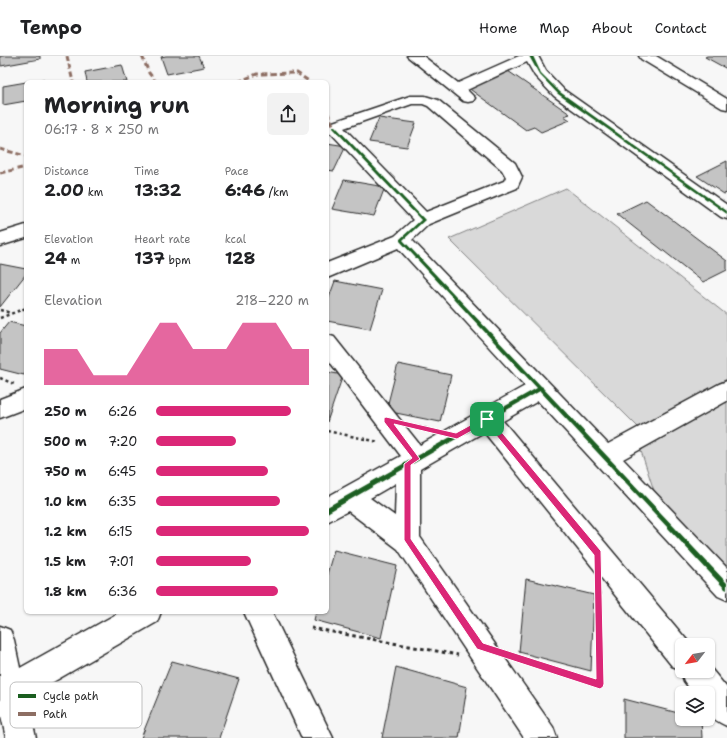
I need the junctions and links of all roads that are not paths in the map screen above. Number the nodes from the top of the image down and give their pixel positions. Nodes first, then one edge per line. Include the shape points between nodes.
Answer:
1 (414, 56) edge
2 (531, 56) edge
3 (646, 56) edge
4 (458, 89) junction
5 (468, 99) dead end
6 (727, 105) edge
7 (331, 128) edge
8 (727, 213) edge
9 (423, 220) junction
10 (24, 232) edge
11 (0, 240) edge
12 (401, 240) junction
13 (329, 270) edge
14 (329, 346) edge
15 (540, 388) junction
16 (727, 390) edge
17 (24, 399) edge
18 (0, 409) edge
19 (487, 419) junction
20 (411, 457) junction
21 (606, 458) junction
22 (349, 497) junction
23 (329, 509) edge
24 (407, 540) junction
25 (727, 587) edge
26 (143, 614) edge
27 (259, 614) edge
28 (0, 640) edge
29 (675, 648) edge
30 (700, 678) edge
31 (24, 682) edge
32 (5, 693) edge
33 (10, 707) edge
34 (727, 711) edge
35 (17, 728) edge
36 (21, 738) edge
37 (318, 738) edge
38 (542, 738) edge

1 - 4 street
2 - 4 street
2 - 8 street via 540,73 559,93
3 - 6 street
4 - 5 street
7 - 9 street
7 - 9 street via 410,100 425,100 433,103 509,167 514,177 511,184
9 - 12 street
10 - 11 street
12 - 13 street
12 - 15 street
14 - 20 street
15 - 19 street
15 - 21 street
16 - 21 street
17 - 18 street
19 - 20 street
19 - 29 street
20 - 22 street
20 - 24 street
21 - 25 street
22 - 23 street
22 - 24 street
24 - 38 street
26 - 31 street
27 - 37 street
28 - 32 street
30 - 34 street
32 - 33 street
35 - 36 street

